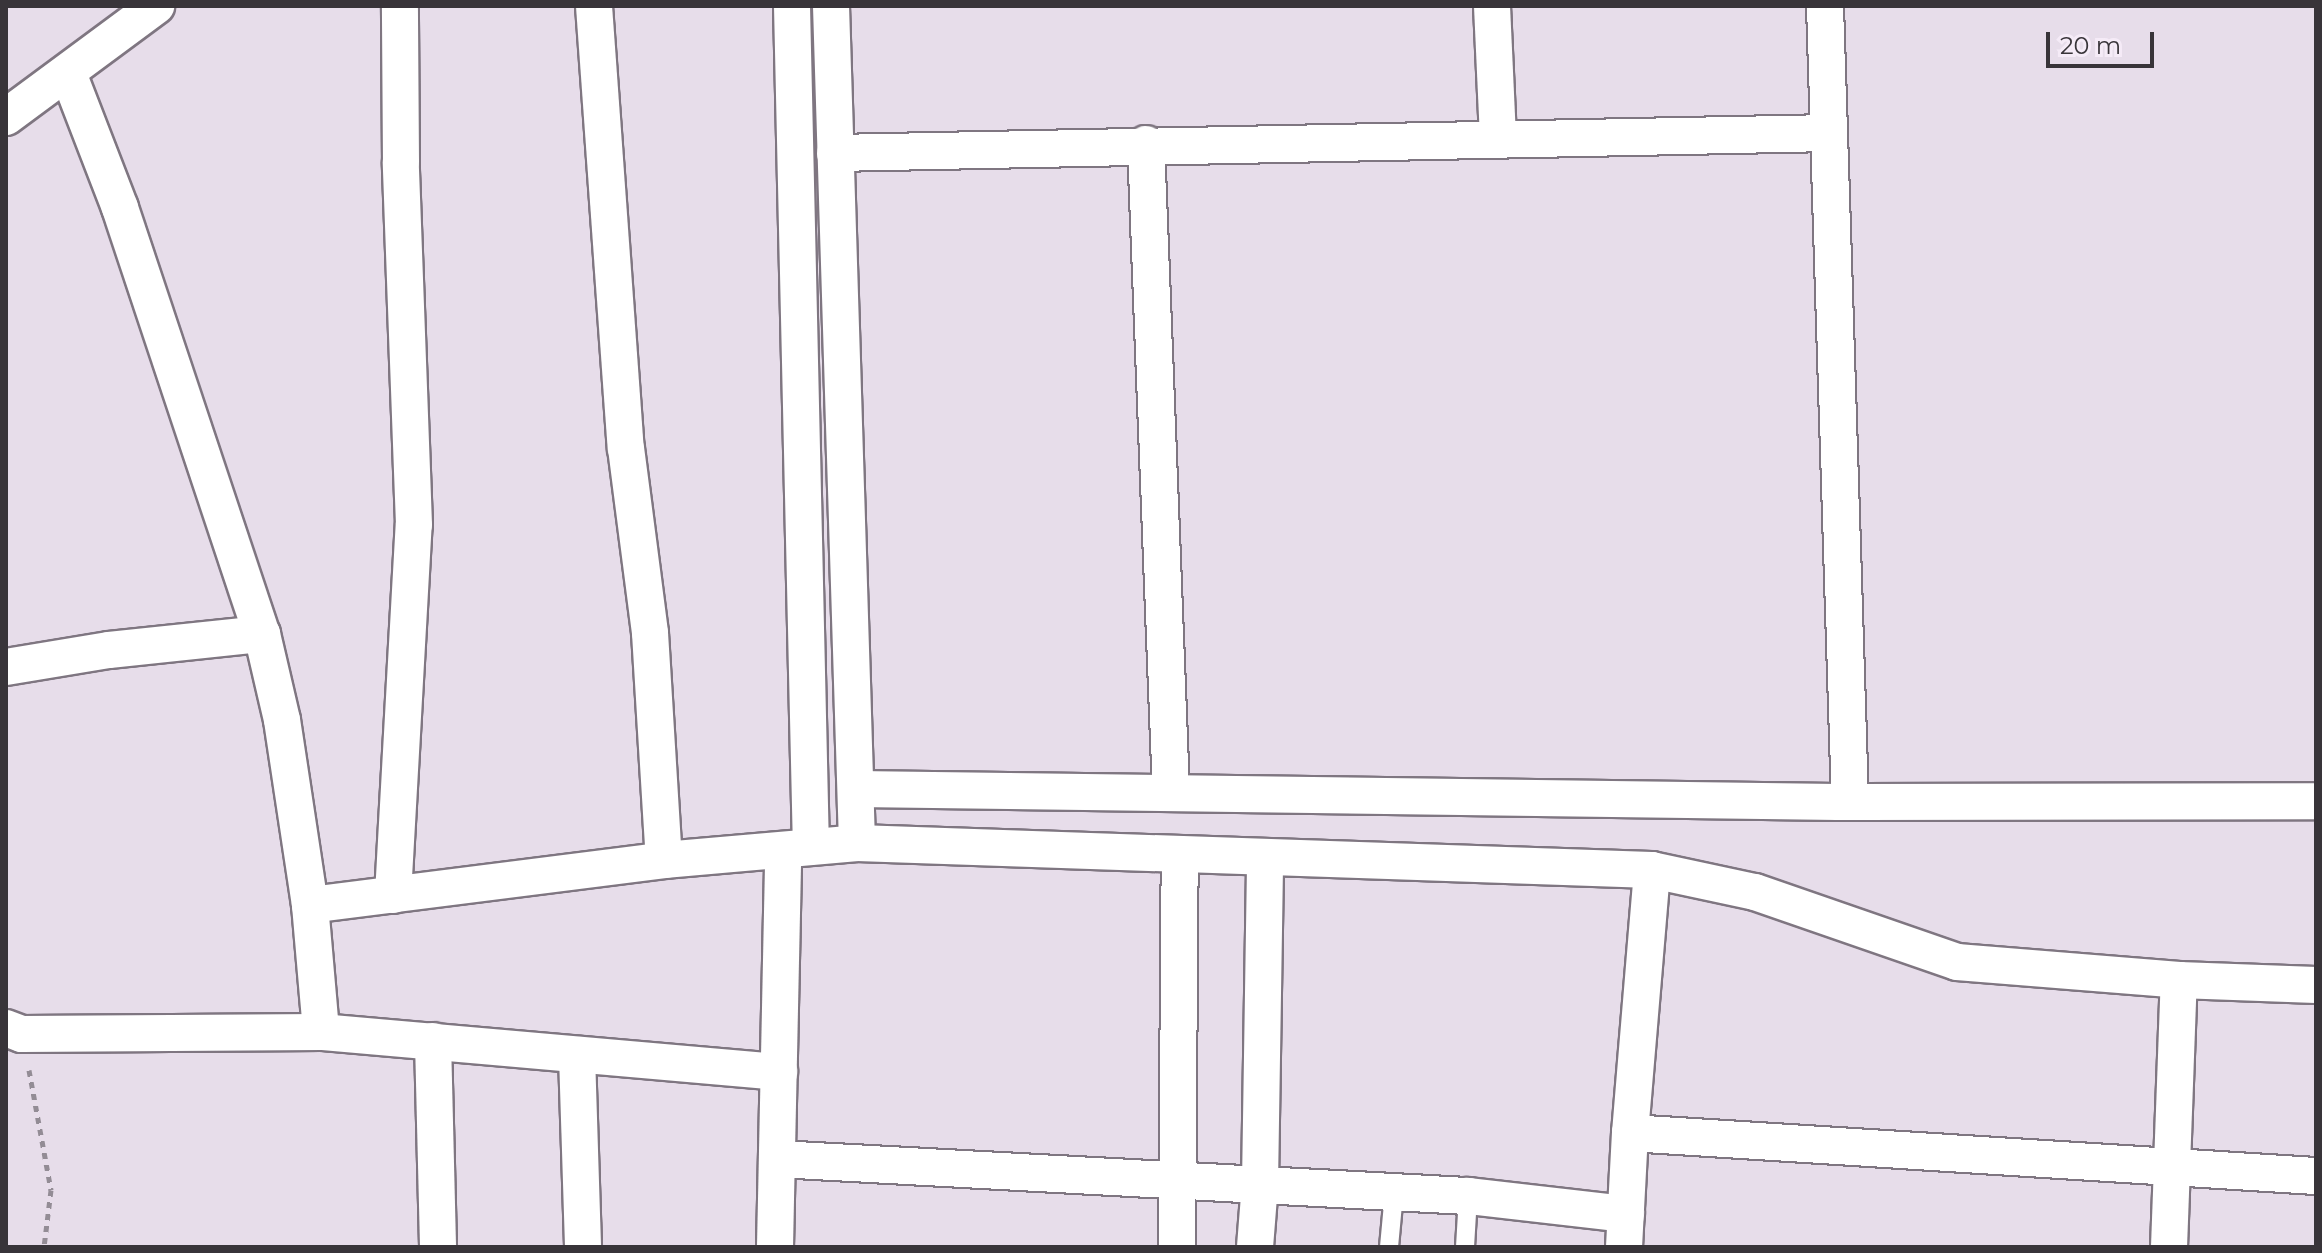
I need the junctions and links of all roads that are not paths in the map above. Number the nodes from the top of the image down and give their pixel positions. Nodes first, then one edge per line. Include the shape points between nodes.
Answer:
1 (156, 6) edge
2 (400, 6) edge
3 (594, 6) edge
4 (792, 6) edge
5 (831, 6) edge
6 (1492, 6) edge
7 (1825, 6) edge
8 (68, 73) junction
9 (6, 117) edge
10 (1829, 133) junction
11 (1498, 138) junction
12 (1146, 144) junction
13 (835, 153) junction
14 (262, 634) junction
15 (6, 667) edge
16 (857, 789) junction
17 (1171, 793) junction
18 (2316, 801) edge
19 (1850, 802) junction
20 (857, 843) junction
21 (797, 848) junction
22 (1180, 854) junction
23 (1265, 857) junction
24 (664, 860) junction
25 (1652, 870) junction
26 (393, 895) junction
27 (310, 905) junction
28 (2179, 980) junction
29 (2316, 985) edge
30 (14, 1031) edge
31 (321, 1032) junction
32 (433, 1041) junction
33 (577, 1055) junction
34 (779, 1072) junction
35 (1630, 1133) junction
36 (777, 1159) junction
37 (2173, 1167) junction
38 (2316, 1176) edge
39 (1179, 1182) junction
40 (1260, 1184) junction
41 (1394, 1193) junction
42 (1468, 1196) junction
43 (1625, 1230) edge
44 (438, 1247) edge
45 (583, 1247) edge
46 (775, 1247) edge
47 (1177, 1247) edge
48 (1255, 1247) edge
49 (1389, 1247) edge
50 (1465, 1247) edge
51 (2169, 1247) edge

1 - 8 street
2 - 26 street via 414,525
3 - 24 street via 626,448 650,633
4 - 21 street
5 - 13 street
6 - 11 street
7 - 10 street
8 - 9 street
8 - 14 street via 120,208
10 - 11 street
10 - 19 street
11 - 12 street
12 - 13 street
12 - 17 street
13 - 16 street
14 - 15 street
14 - 27 street via 282,720
16 - 17 street
16 - 20 street
17 - 19 street
18 - 19 street
20 - 21 street
20 - 22 street
21 - 24 street
21 - 34 street
22 - 23 street
22 - 39 street
23 - 25 street
23 - 40 street
24 - 26 street
25 - 28 street via 1755,892 1957,962
25 - 35 street
26 - 27 street
27 - 31 street
28 - 29 street
28 - 37 street
30 - 31 street
31 - 32 street
32 - 33 street
32 - 44 street
33 - 34 street
33 - 45 street
34 - 36 street
35 - 37 street
35 - 43 street
36 - 39 street
36 - 46 street
37 - 38 street
37 - 51 street
39 - 40 street
39 - 47 street
40 - 41 street
40 - 48 street
41 - 42 street
41 - 49 lane
42 - 43 street
42 - 50 lane

